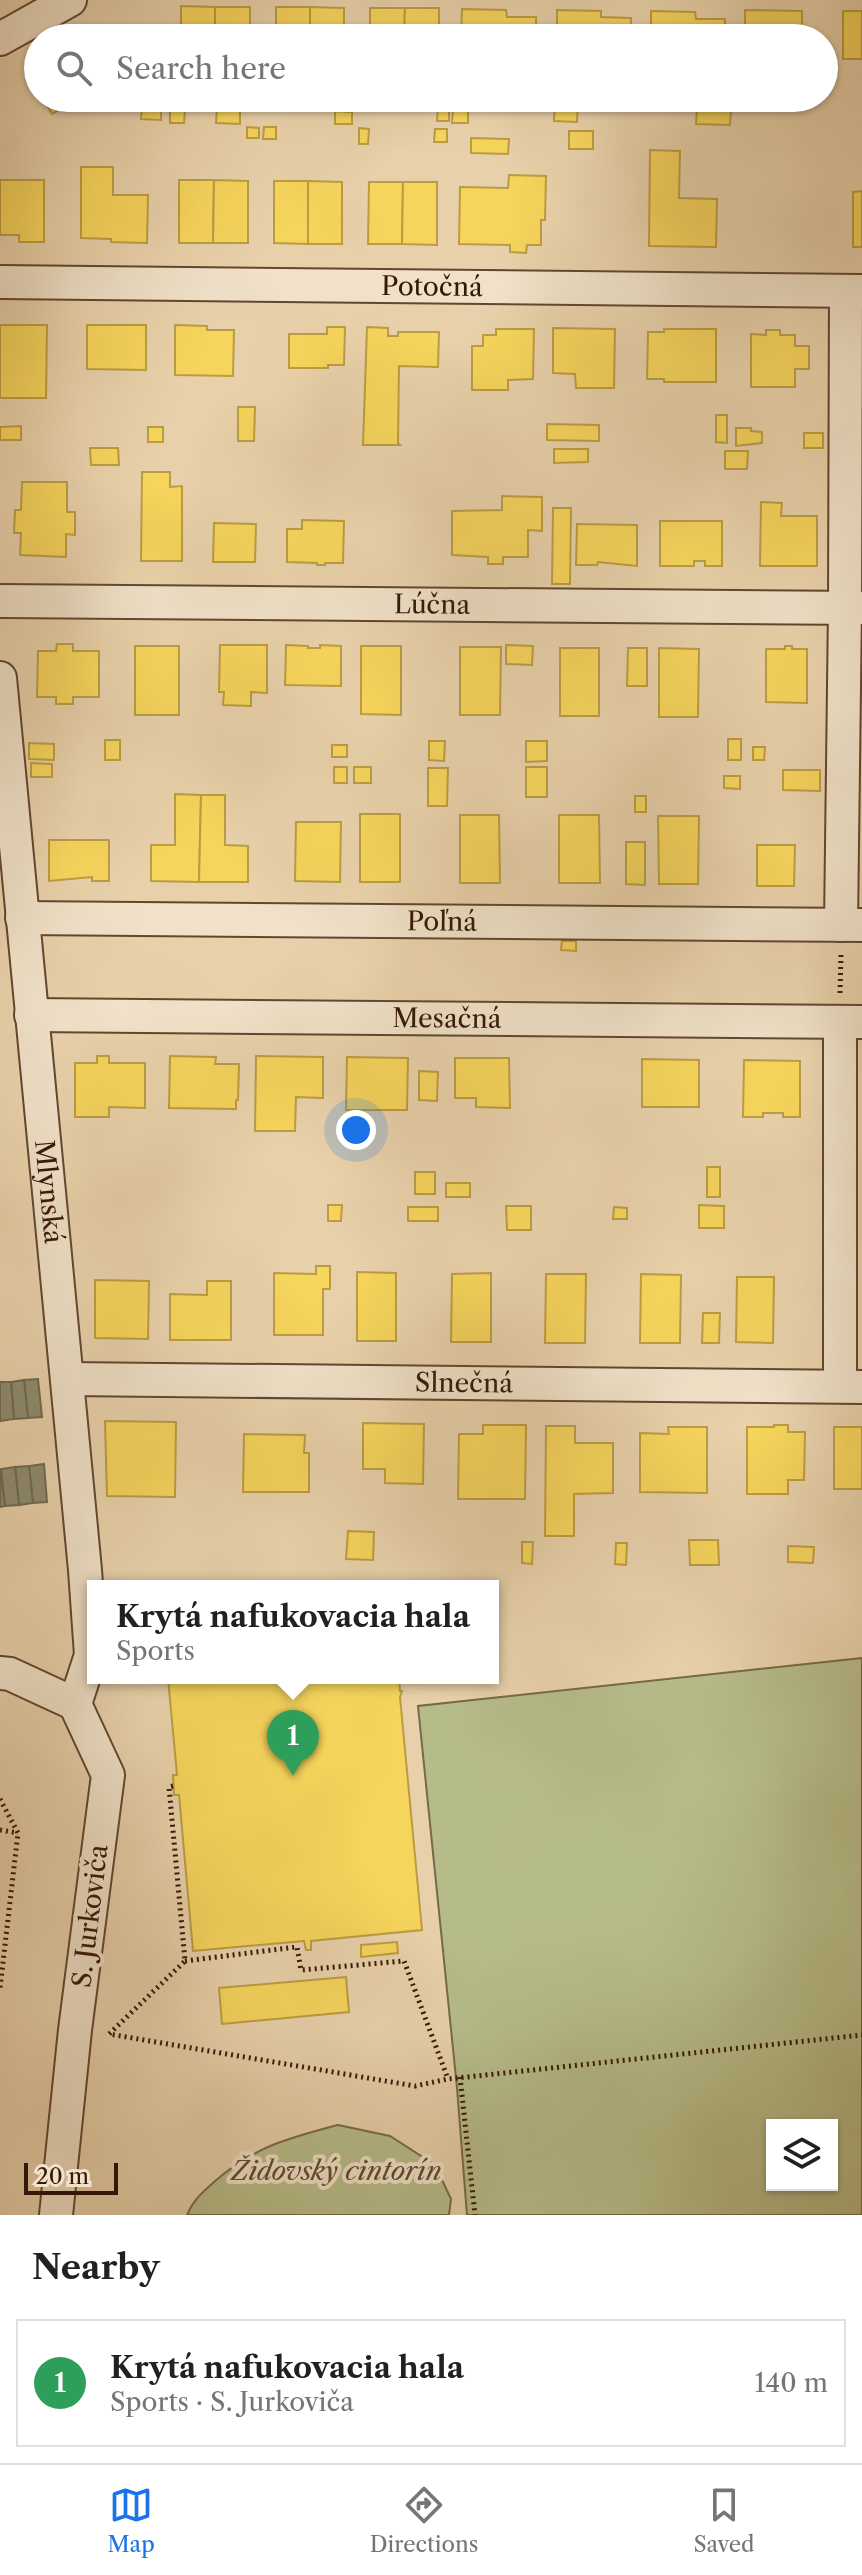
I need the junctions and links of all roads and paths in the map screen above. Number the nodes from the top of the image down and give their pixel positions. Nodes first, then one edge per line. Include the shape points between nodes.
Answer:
1 (70, 0) edge
2 (27, 24) edge
3 (24, 26) edge
4 (0, 39) edge
5 (0, 282) edge
6 (854, 291) edge
7 (0, 601) edge
8 (854, 608) edge
9 (0, 678) edge
10 (22, 918) junction
11 (852, 925) edge
12 (31, 1015) junction
13 (851, 1022) edge
14 (68, 1379) junction
15 (851, 1386) edge
16 (87, 1607) edge
17 (87, 1667) edge
18 (0, 1673) edge
19 (75, 1704) junction
20 (173, 1786) dead end
21 (0, 1799) edge
22 (0, 1830) edge
23 (18, 1833) junction
24 (185, 1961) junction
25 (0, 1988) edge
26 (862, 2035) edge
27 (460, 2077) junction
28 (448, 2079) junction
29 (56, 2215) edge
30 (475, 2215) edge

1 - 2 street
3 - 4 street
5 - 6 street, Potočná
6 - 8 street
7 - 8 street, Lúčna
8 - 11 street
9 - 10 street, Mlynská
10 - 11 street, Poľná
10 - 12 street, Mlynská
11 - 13 path
12 - 13 street, Mesačná
12 - 14 street, Mlynská
13 - 15 street
14 - 15 street, Slnečná
14 - 16 street, Mlynská
17 - 19 street, Mlynská
18 - 19 street
19 - 29 street, S. Jurkoviča via 108,1775
20 - 24 path via 169,1787
21 - 23 path
22 - 23 path
23 - 25 path
24 - 28 path via 297,1947 301,1970 404,1961
24 - 28 path via 109,2034 415,2086
26 - 27 path
27 - 28 path
27 - 30 path

